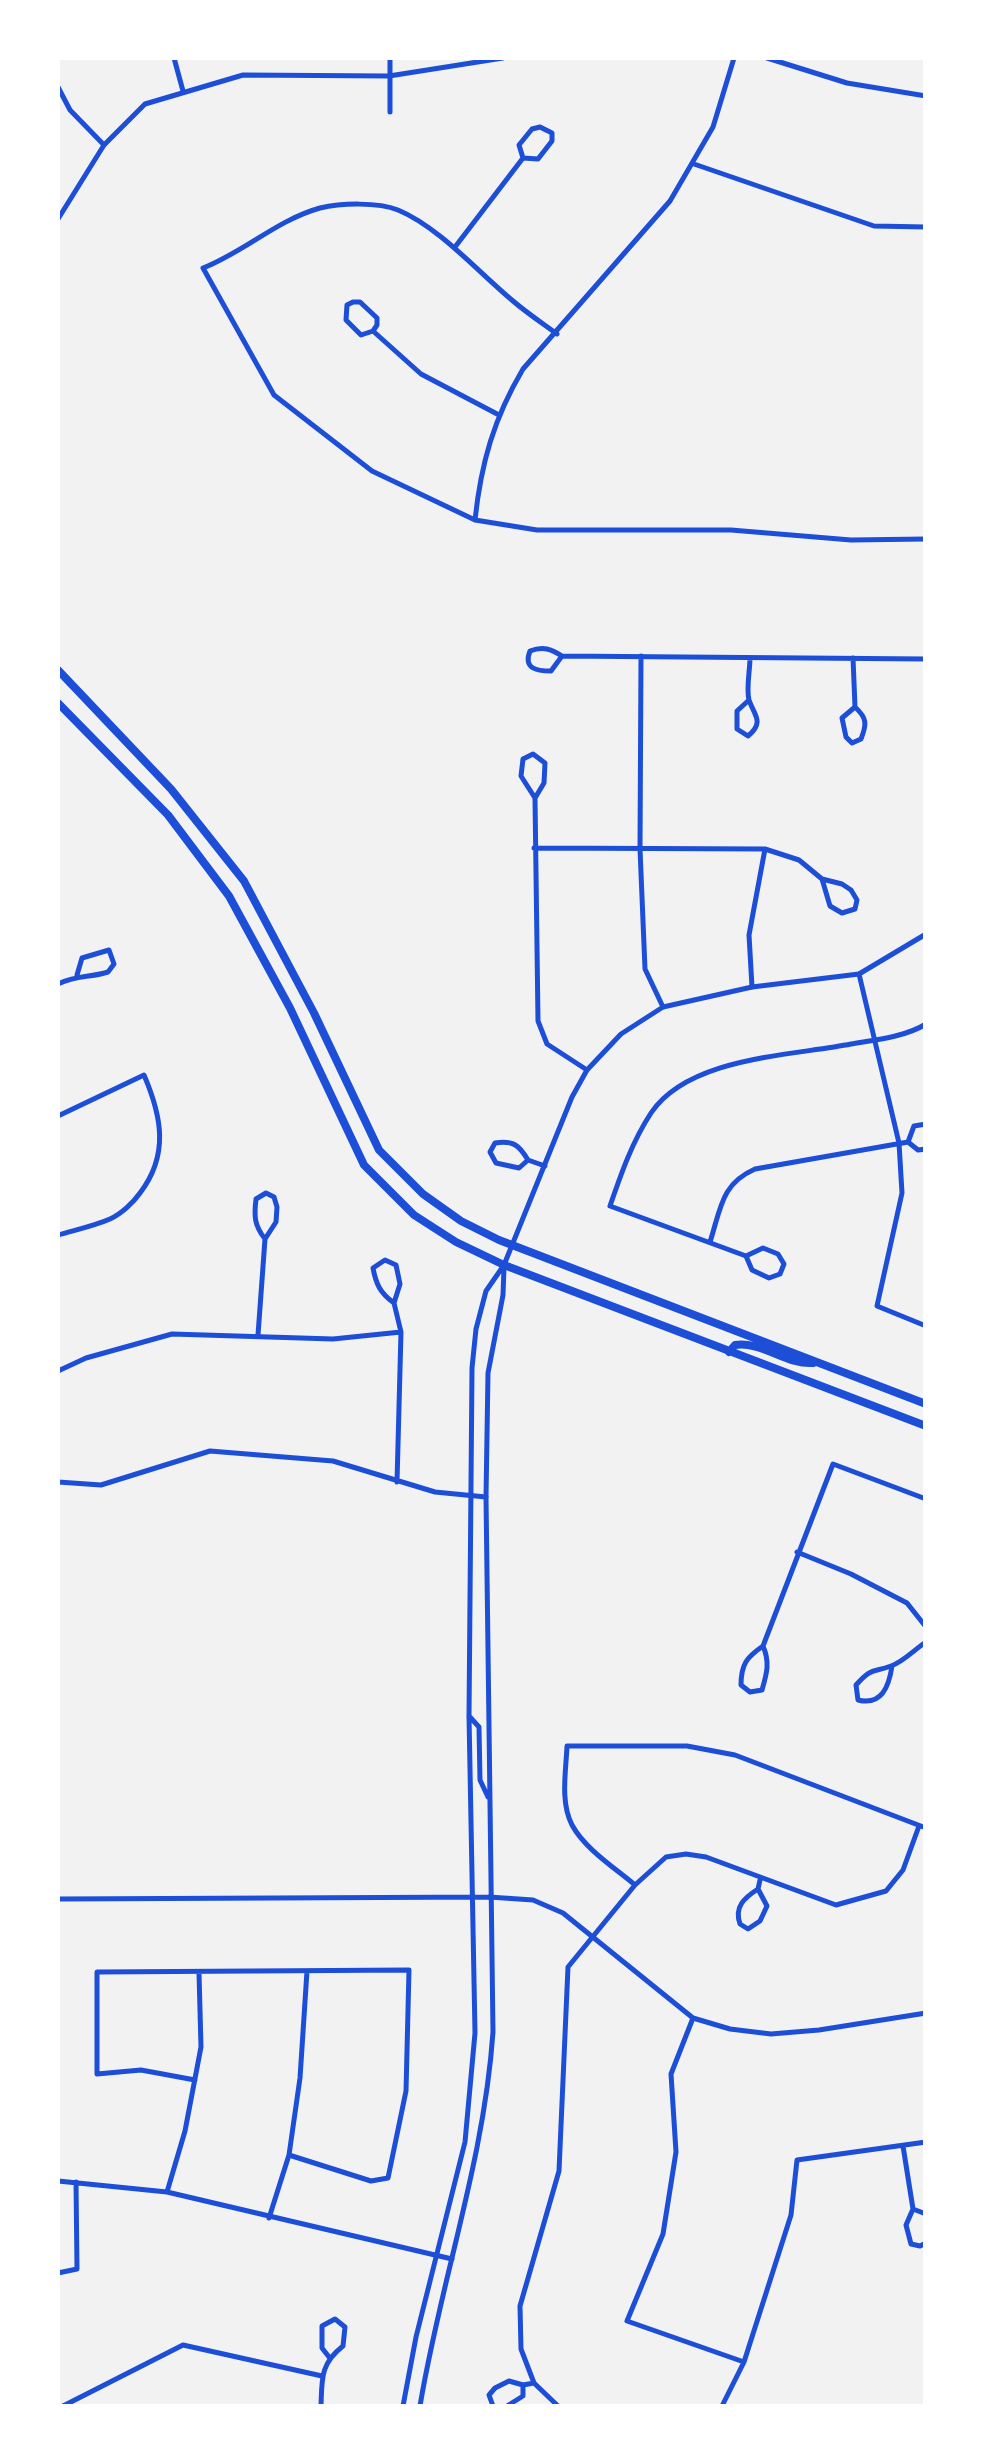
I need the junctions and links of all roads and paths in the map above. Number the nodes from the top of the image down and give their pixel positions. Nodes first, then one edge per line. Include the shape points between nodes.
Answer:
1 (174, 58) edge
2 (390, 58) edge
3 (503, 58) edge
4 (734, 58) edge
5 (767, 58) edge
6 (390, 76) junction
7 (58, 88) edge
8 (183, 91) junction
9 (926, 96) edge
10 (390, 112) dead end
11 (104, 145) junction
12 (523, 158) junction
13 (694, 164) junction
14 (58, 220) edge
15 (926, 227) edge
16 (455, 247) junction
17 (373, 331) junction
18 (557, 334) junction
19 (499, 415) junction
20 (475, 520) junction
21 (926, 539) edge
22 (562, 656) junction
23 (641, 656) junction
24 (852, 656) junction
25 (750, 657) junction
26 (926, 659) edge
27 (58, 670) edge
28 (749, 700) junction
29 (58, 703) edge
30 (855, 707) junction
31 (535, 798) junction
32 (534, 848) junction
33 (640, 849) junction
34 (765, 849) junction
35 (822, 879) junction
36 (926, 934) edge
37 (859, 974) junction
38 (77, 975) junction
39 (58, 984) edge
40 (752, 987) junction
41 (663, 1007) junction
42 (926, 1024) edge
43 (877, 1040) junction
44 (588, 1070) junction
45 (58, 1116) edge
46 (926, 1124) edge
47 (908, 1142) junction
48 (899, 1143) junction
49 (926, 1149) edge
50 (528, 1160) junction
51 (545, 1166) junction
52 (58, 1235) edge
53 (265, 1239) junction
54 (710, 1242) junction
55 (512, 1246) junction
56 (746, 1256) junction
57 (504, 1265) junction
58 (394, 1303) junction
59 (926, 1326) edge
60 (401, 1332) junction
61 (258, 1335) junction
62 (730, 1352) junction
63 (818, 1363) junction
64 (58, 1371) edge
65 (926, 1404) edge
66 (926, 1426) edge
67 (58, 1482) edge
68 (397, 1482) junction
69 (472, 1497) junction
70 (486, 1497) junction
71 (926, 1499) edge
72 (797, 1552) junction
73 (926, 1626) edge
74 (926, 1642) edge
75 (763, 1646) junction
76 (892, 1666) junction
77 (470, 1716) junction
78 (490, 1803) junction
79 (922, 1827) edge
80 (760, 1880) junction
81 (635, 1886) junction
82 (758, 1889) junction
83 (474, 1897) junction
84 (490, 1897) junction
85 (58, 1899) edge
86 (592, 1938) junction
87 (307, 1970) junction
88 (199, 1973) junction
89 (926, 2014) edge
90 (693, 2018) junction
91 (195, 2080) junction
92 (926, 2142) edge
93 (903, 2145) junction
94 (289, 2155) junction
95 (58, 2181) edge
96 (76, 2181) junction
97 (168, 2192) junction
98 (913, 2209) junction
99 (926, 2214) edge
100 (268, 2218) junction
101 (926, 2242) edge
102 (437, 2256) junction
103 (452, 2259) junction
104 (58, 2274) edge
105 (329, 2357) junction
106 (744, 2362) junction
107 (322, 2376) junction
108 (534, 2383) junction
109 (523, 2385) junction
110 (63, 2406) edge
111 (321, 2406) edge
112 (403, 2406) edge
113 (420, 2406) edge
114 (494, 2406) edge
115 (507, 2406) edge
116 (558, 2406) edge
117 (722, 2406) edge

1 - 8 street
2 - 6 street
3 - 6 street
4 - 13 street
5 - 9 street
6 - 8 street via 243,75
6 - 10 street
7 - 11 street
8 - 11 street via 145,104
11 - 14 street
12 - 12 street via 538,159 552,141 547,128 532,128 518,145
12 - 16 street
13 - 15 street via 874,226
13 - 18 street via 670,202
16 - 18 street
16 - 20 street via 396,210 323,208 203,268 274,395 372,471
17 - 17 street via 377,318 360,302 348,305 346,320 361,334
17 - 19 street via 421,374
18 - 19 street via 523,369
19 - 20 street via 480,470
20 - 21 street via 536,530
22 - 22 street via 539,648 527,658 536,671 552,671
22 - 23 street
23 - 25 street
23 - 33 street
24 - 25 street
24 - 26 street
24 - 30 street
25 - 28 street
27 - 55 main road via 171,789 244,881 379,1150 423,1194
28 - 28 street via 737,711 737,729 748,736 758,718
29 - 57 main road via 168,815 229,896 364,1166 414,1215
30 - 30 street via 842,718 852,743 862,739 866,726
31 - 31 street via 545,763 533,754 522,759 521,776
31 - 32 street
32 - 33 street
32 - 44 street via 538,1021 547,1044
33 - 34 street
33 - 41 street via 645,969
34 - 35 street via 799,860
34 - 40 street via 749,936
35 - 35 street via 830,906 842,913 855,909 851,890
36 - 37 street
37 - 40 street
37 - 43 street
38 - 38 street via 108,972 113,956 108,950 82,958
38 - 39 street
40 - 41 street
41 - 44 street via 621,1034
42 - 43 street
43 - 48 street
43 - 54 street via 722,1066 682,1084 653,1110 610,1206
44 - 51 street
45 - 52 street via 144,1075 160,1132 156,1172 136,1199 114,1218
46 - 47 street via 914,1126
47 - 48 street
47 - 49 street
48 - 54 street via 734,1178
48 - 59 street via 902,1192 877,1306
50 - 50 street via 508,1141 495,1143 490,1152 510,1168
50 - 51 street
51 - 55 street
53 - 53 street via 277,1207 266,1193 256,1199 254,1214
53 - 61 street
54 - 56 street
55 - 57 street
55 - 63 main road
56 - 56 street via 752,1270 768,1278 784,1264 763,1248
57 - 62 main road
57 - 69 street via 486,1291 476,1328
57 - 70 street via 488,1372
58 - 58 street via 400,1284 396,1265 385,1260 373,1268 376,1284
58 - 60 street
60 - 61 street via 333,1340
60 - 68 street
61 - 64 street via 172,1334
62 - 63 main road via 748,1344
62 - 66 main road
63 - 65 main road
67 - 68 street via 101,1485 210,1451 333,1461
68 - 69 street
69 - 70 street
69 - 77 street
70 - 78 street
71 - 72 street via 833,1464
72 - 73 street via 908,1603
72 - 75 street
74 - 76 street
75 - 75 street via 746,1658 741,1672 750,1692 762,1690 768,1671
76 - 76 street via 863,1677 856,1685 858,1700 881,1696
77 - 78 street via 479,1727 480,1780
77 - 83 street
78 - 84 street
79 - 80 street via 886,1891 836,1905
79 - 81 street via 735,1755 687,1746 567,1746 564,1794 572,1824
80 - 81 street via 686,1854 666,1857
80 - 82 street
81 - 86 street
82 - 82 street via 743,1898 737,1916 748,1929 767,1906
83 - 84 street
83 - 85 street
83 - 102 street via 475,2033 466,2142
84 - 86 street via 533,1900
84 - 103 street via 489,2090
86 - 90 street
86 - 108 street via 568,1967 560,2171 520,2306 521,2349
87 - 88 street
87 - 94 street
87 - 94 street via 409,1970 406,2091 388,2178 372,2181
88 - 91 street
88 - 91 street via 97,1972 97,2074 141,2070
89 - 90 street via 771,2034
90 - 106 street via 672,2074 676,2152 663,2234 627,2321
91 - 97 street
92 - 93 street
93 - 98 street
93 - 106 street via 798,2160 791,2215
94 - 100 street
95 - 96 street
96 - 97 street
96 - 104 street via 78,2269
97 - 100 street
98 - 99 street
98 - 101 street via 906,2225 911,2244
100 - 102 street
102 - 103 street
102 - 112 street
103 - 113 street
105 - 105 street via 343,2346 345,2327 335,2319 322,2326 320,2337
105 - 107 street
106 - 117 street
107 - 110 street via 184,2345
107 - 111 street
108 - 109 street
108 - 116 street
109 - 114 street via 508,2380 495,2388 489,2395
109 - 115 street via 523,2396

